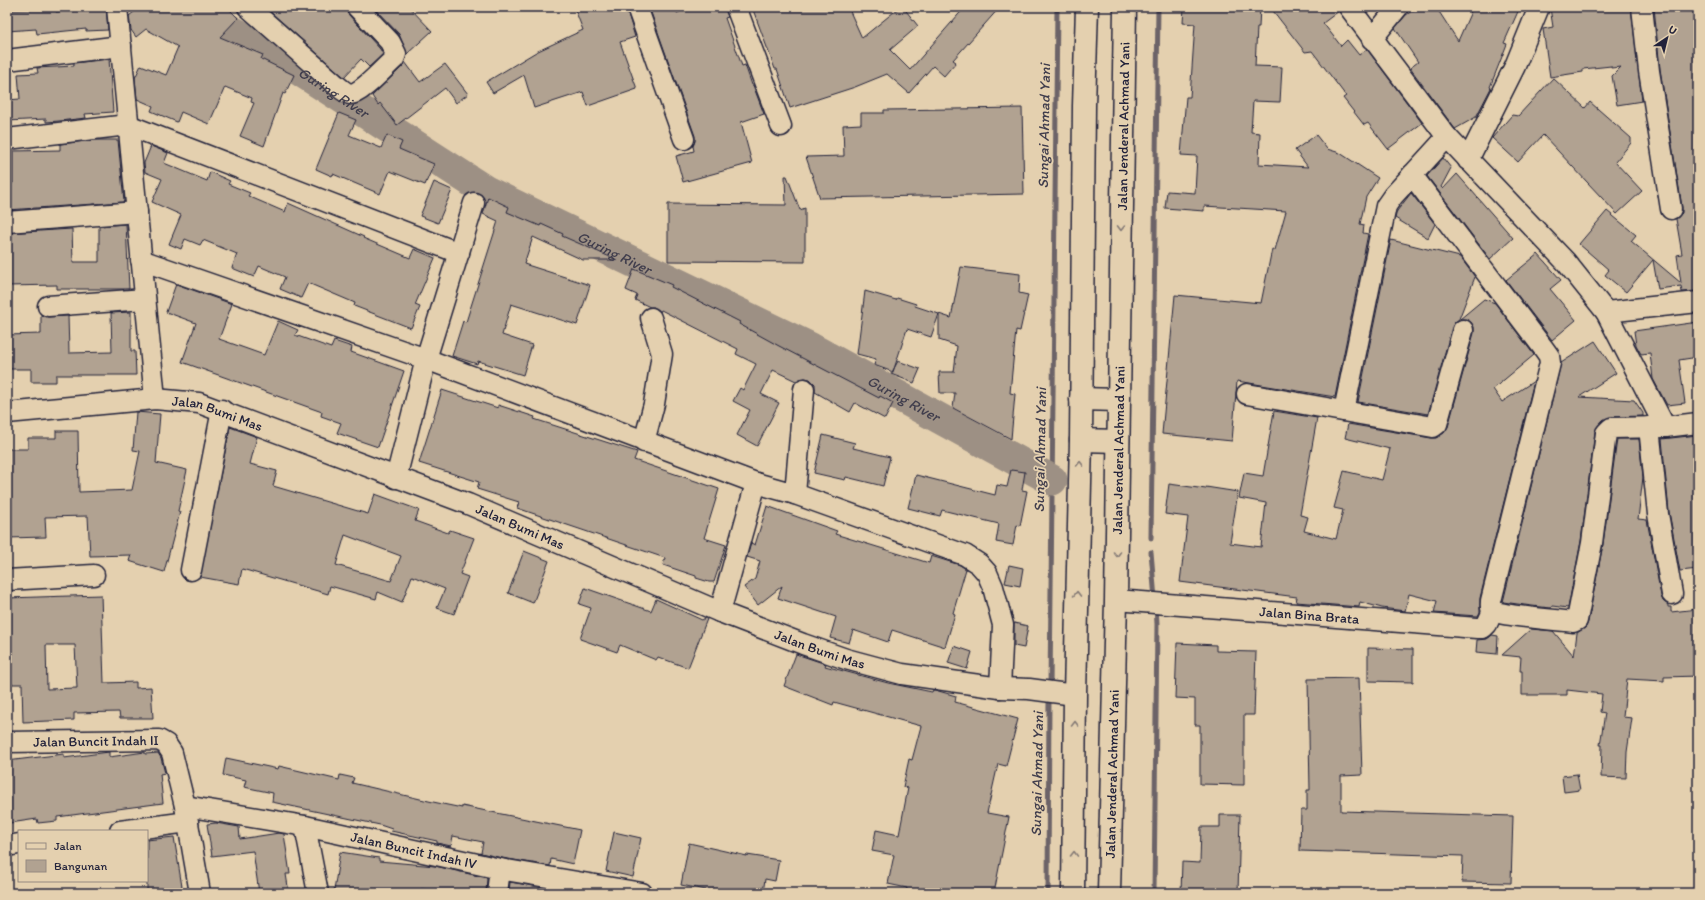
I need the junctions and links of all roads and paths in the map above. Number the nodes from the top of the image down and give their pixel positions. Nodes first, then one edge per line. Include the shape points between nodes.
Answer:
1 (117, 7) edge
2 (248, 7) edge
3 (358, 7) edge
4 (637, 7) edge
5 (736, 7) edge
6 (1087, 7) edge
7 (1125, 7) edge
8 (1349, 7) edge
9 (1398, 7) edge
10 (1539, 7) edge
11 (1642, 7) edge
12 (1372, 39) junction
13 (121, 46) junction
14 (7, 60) edge
15 (128, 125) junction
16 (781, 126) dead end
17 (1447, 137) junction
18 (7, 139) edge
19 (684, 139) dead end
20 (1468, 160) junction
21 (1412, 175) junction
22 (474, 203) dead end
23 (1671, 208) dead end
24 (137, 212) junction
25 (7, 222) edge
26 (459, 253) junction
27 (141, 260) junction
28 (145, 299) junction
29 (1698, 302) edge
30 (48, 306) dead end
31 (1606, 312) junction
32 (651, 318) dead end
33 (1463, 330) dead end
34 (426, 359) junction
35 (804, 389) dead end
36 (1247, 394) dead end
37 (155, 399) junction
38 (1081, 399) junction
39 (1118, 400) junction
40 (222, 410) junction
41 (1344, 411) junction
42 (7, 413) edge
43 (1698, 423) edge
44 (1657, 427) junction
45 (1080, 440) junction
46 (1118, 441) junction
47 (644, 442) junction
48 (396, 478) junction
49 (756, 483) junction
50 (795, 494) junction
51 (191, 570) dead end
52 (94, 575) dead end
53 (7, 580) edge
54 (1672, 594) dead end
55 (1116, 600) junction
56 (1493, 611) junction
57 (720, 612) junction
58 (1000, 688) junction
59 (1066, 693) junction
60 (7, 742) edge
61 (186, 814) junction
62 (305, 826) junction
63 (124, 830) edge
64 (18, 844) edge
65 (7, 846) edge
66 (500, 869) junction
67 (200, 893) edge
68 (318, 893) edge
69 (497, 893) edge
70 (642, 893) edge
71 (1073, 893) edge
72 (1109, 893) edge

1 - 13 street
2 - 3 street via 348,94 356,93 367,84 394,59 396,54 390,42
4 - 19 street
5 - 16 street
6 - 38 highway
7 -> 39 highway, Jalan Jenderal Achmad Yani
8 - 12 street
9 - 12 street
10 - 20 street via 1515,66
11 - 23 street via 1649,71
12 - 17 street
13 - 14 street
13 - 15 street
15 - 18 street
15 - 24 street
15 - 26 street
17 - 20 street
17 - 21 street
20 - 31 street via 1566,262
21 - 41 street via 1386,206
21 - 56 street via 1544,349 1550,363 1490,601
22 - 26 street
24 - 25 street
24 - 27 street
26 - 34 street
27 - 28 street
27 - 34 street
28 - 30 street
28 - 37 street
29 - 31 street
31 - 44 street
32 - 47 street via 662,354 654,404
33 - 41 street via 1437,424 1433,427
34 - 47 street
34 - 48 street
35 - 50 street
36 - 41 street
37 - 40 street, Jalan Bumi Mas via 199,402
37 - 42 street, Jalan Bumi Mas
38 - 39 highway
38 - 45 highway
39 - 46 highway, Jalan Jenderal Achmad Yani
40 - 48 street, Jalan Bumi Mas
40 - 51 street
43 - 44 street
44 - 54 street via 1658,514
44 - 56 street via 1611,428 1606,433 1592,542 1577,620 1573,622 1497,614
45 - 46 highway
59 -> 45 highway
46 -> 55 highway, Jalan Jenderal Achmad Yani
47 - 49 street
48 - 57 street, Jalan Bumi Mas via 468,504
49 - 50 street
49 - 57 street
50 - 58 street via 965,555 979,564 987,573 993,587 1003,624
52 - 53 street
55 - 56 street, Jalan Bina Brata via 1477,628 1483,628 1487,624
55 - 72 highway, Jalan Jenderal Achmad Yani
57 - 58 street, Jalan Bumi Mas via 846,659 902,674
58 - 59 street, Jalan Bumi Mas
71 -> 59 highway
60 - 61 street, Jalan Buncit Indah II via 159,740 166,744 172,753
61 - 62 street, Jalan Buncit Indah IV
61 - 63 street, Jalan Buncit Indah IV
61 - 67 street, Jalan Buncit Indah II
62 - 66 street, Jalan Buncit Indah IV
62 - 68 street
64 - 65 street
66 - 69 street
66 - 70 street, Jalan Buncit Indah IV

